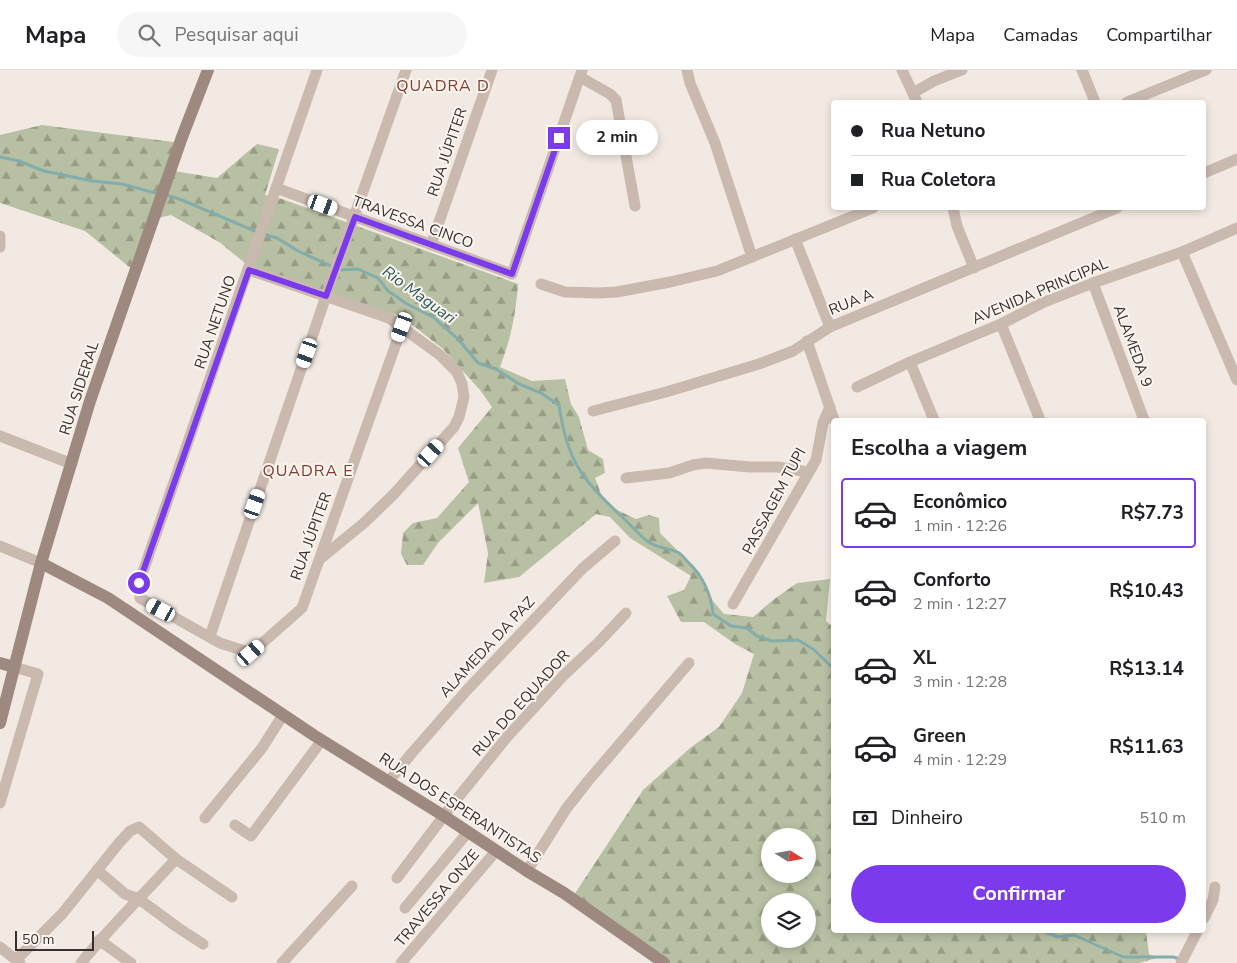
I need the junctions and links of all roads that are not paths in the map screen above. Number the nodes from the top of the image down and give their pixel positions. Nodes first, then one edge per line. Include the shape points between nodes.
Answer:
1 (317, 70) edge
2 (406, 70) edge
3 (492, 70) edge
4 (687, 70) edge
5 (902, 70) edge
6 (962, 70) edge
7 (1082, 70) edge
8 (1206, 70) edge
9 (205, 71) edge
10 (581, 74) edge
11 (915, 98) edge
12 (1094, 100) edge
13 (1132, 100) edge
14 (1237, 159) edge
15 (1206, 172) edge
16 (276, 188) junction
17 (635, 206) dead end
18 (868, 210) edge
19 (954, 210) edge
20 (1112, 210) edge
21 (355, 217) junction
22 (1237, 228) edge
23 (795, 239) junction
24 (431, 244) junction
25 (1182, 252) junction
26 (752, 257) junction
27 (974, 268) junction
28 (249, 270) junction
29 (1093, 283) junction
30 (541, 284) dead end
31 (326, 296) junction
32 (1001, 324) junction
33 (402, 327) junction
34 (830, 327) junction
35 (807, 341) junction
36 (910, 362) junction
37 (1237, 380) edge
38 (857, 388) dead end
39 (830, 407) junction
40 (593, 411) dead end
41 (833, 418) edge
42 (933, 418) edge
43 (1039, 418) edge
44 (1143, 418) edge
45 (0, 436) edge
46 (72, 464) junction
47 (808, 472) junction
48 (626, 478) dead end
49 (615, 541) dead end
50 (0, 546) edge
51 (319, 560) junction
52 (41, 562) junction
53 (733, 604) dead end
54 (626, 613) dead end
55 (210, 636) junction
56 (0, 663) edge
57 (689, 663) dead end
58 (14, 667) junction
59 (283, 715) junction
60 (0, 723) edge
61 (322, 740) junction
62 (389, 781) junction
63 (0, 803) edge
64 (444, 816) junction
65 (205, 818) dead end
66 (234, 825) dead end
67 (468, 832) junction
68 (496, 852) junction
69 (176, 859) junction
70 (97, 870) junction
71 (526, 871) junction
72 (397, 878) dead end
73 (352, 886) dead end
74 (1215, 887) dead end
75 (232, 897) dead end
76 (139, 899) junction
77 (405, 908) dead end
78 (1206, 914) edge
79 (1196, 933) edge
80 (99, 940) junction
81 (204, 944) dead end
82 (0, 947) edge
83 (1183, 959) edge
84 (18, 962) edge
85 (81, 963) edge
86 (131, 963) edge
87 (282, 963) edge
88 (401, 963) edge
89 (664, 963) edge

1 - 16 street, RUA NETUNO
2 - 21 street
3 - 24 street, RUA JÚPITER
4 - 26 street via 716,143
5 - 11 street
6 - 11 street via 934,81
7 - 12 street
8 - 13 street
9 - 46 main road, RUA SIDERAL via 90,401
10 - 17 street via 616,100
10 - 24 street, TRAVESSA CINCO via 512,274
14 - 15 street
16 - 21 street, TRAVESSA CINCO
16 - 28 street, RUA NETUNO
18 - 23 street
19 - 27 street
20 - 27 street, RUA A
21 - 24 street, TRAVESSA CINCO
21 - 31 street
22 - 25 street, AVENIDA PRINCIPAL
23 - 26 street
23 - 34 street
25 - 29 street, AVENIDA PRINCIPAL
25 - 37 street
26 - 30 street via 716,272 617,292 565,292
27 - 34 street, RUA A
28 - 31 street
28 - 55 street, RUA NETUNO via 139,583 140,598
29 - 32 street, AVENIDA PRINCIPAL
29 - 44 street, ALAMEDA 9
31 - 33 street via 382,315
31 - 55 street
32 - 36 street, AVENIDA PRINCIPAL
32 - 43 street
33 - 51 street, RUA JÚPITER
33 - 51 street via 457,372 464,397 459,417 454,427 394,494
34 - 35 street, RUA A
35 - 39 street
35 - 40 street, RUA A via 793,351 759,364
36 - 38 street, AVENIDA PRINCIPAL
36 - 42 street
39 - 41 street
39 - 47 street, PASSAGEM TUPI via 823,423 816,460
45 - 46 street
46 - 52 main road, RUA SIDERAL
47 - 48 street via 706,463
47 - 53 street, PASSAGEM TUPI
49 - 62 street, ALAMEDA DA PAZ via 583,568 473,684
50 - 52 street
51 - 55 street, RUA JÚPITER via 302,608 251,653 220,643
52 - 58 main road, RUA SIDERAL
52 - 59 main road, RUA DOS ESPERANTISTAS via 108,598
54 - 64 street, RUA DO EQUADOR via 537,704
56 - 58 main road
57 - 71 street via 566,809
58 - 60 main road, RUA SIDERAL
58 - 63 street via 38,674
59 - 61 main road, RUA DOS ESPERANTISTAS
59 - 65 street via 262,748
61 - 62 main road, RUA DOS ESPERANTISTAS
61 - 66 street via 251,836
62 - 64 main road, RUA DOS ESPERANTISTAS
64 - 67 main road, RUA DOS ESPERANTISTAS
64 - 72 street, RUA DO EQUADOR
67 - 68 main road, RUA DOS ESPERANTISTAS
67 - 77 street
68 - 71 main road, RUA DOS ESPERANTISTAS
68 - 88 street, TRAVESSA ONZE
69 - 70 street via 139,827 119,843
69 - 75 street
69 - 76 street
70 - 76 street via 125,894
70 - 84 street
71 - 89 main road, RUA DOS ESPERANTISTAS via 572,898
73 - 87 street
74 - 78 street
76 - 80 street
76 - 81 street
79 - 83 street
80 - 85 street
80 - 86 street
82 - 84 street

